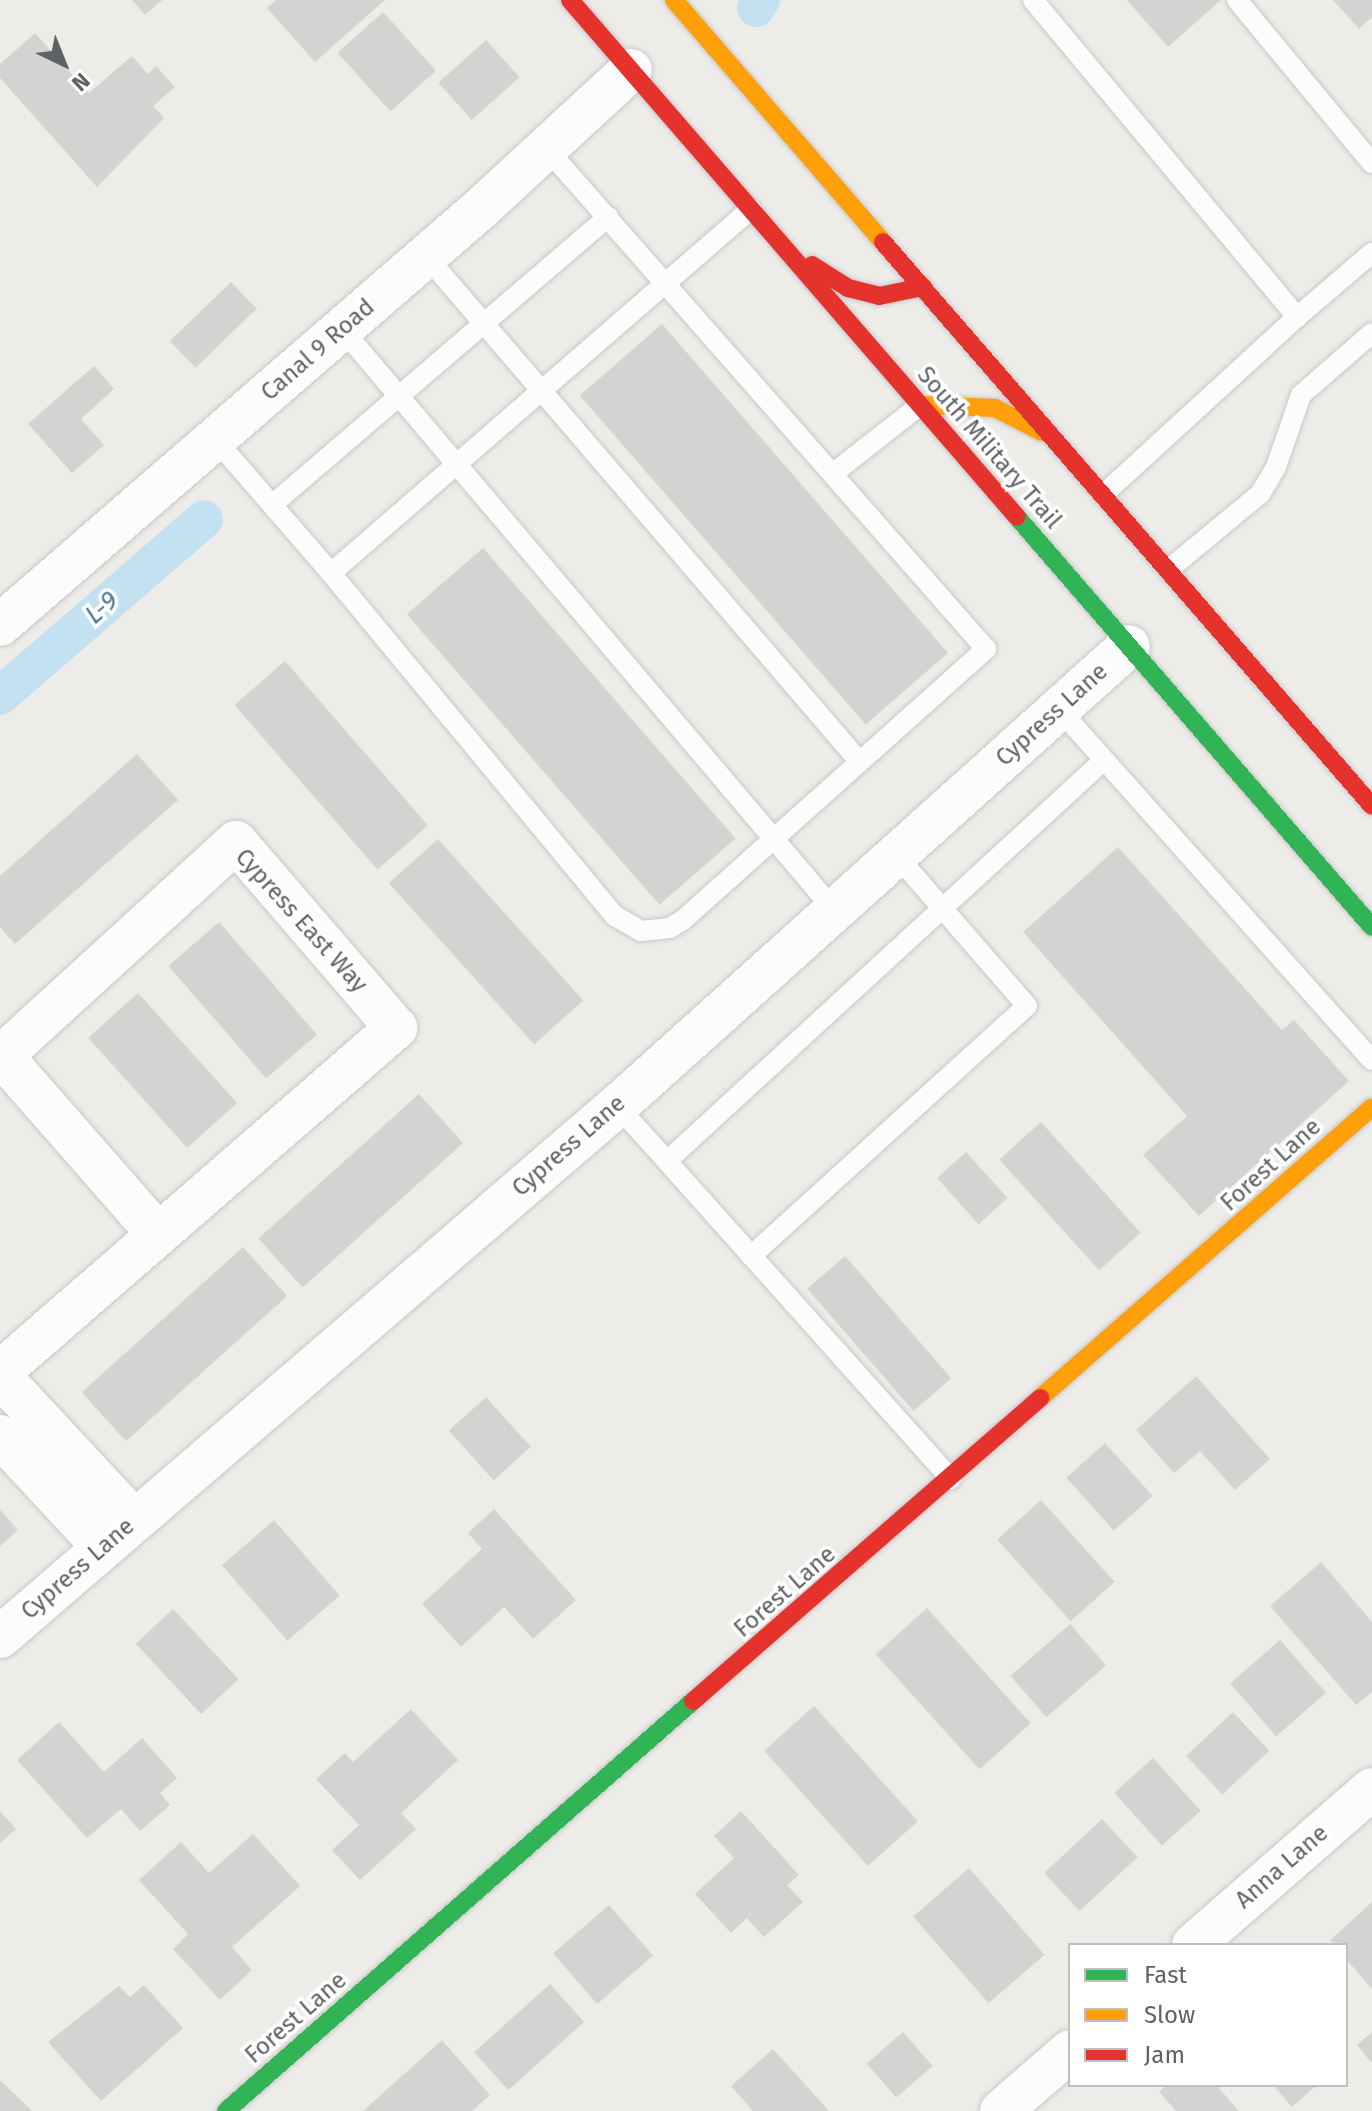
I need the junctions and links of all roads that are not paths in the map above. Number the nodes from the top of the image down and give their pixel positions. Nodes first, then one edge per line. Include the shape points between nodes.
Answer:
1 (570, 0) edge
2 (674, 0) edge
3 (1033, 0) edge
4 (1237, 0) edge
5 (631, 70) junction
6 (546, 148) junction
7 (1372, 163) edge
8 (751, 209) junction
9 (608, 217) junction
10 (783, 247) junction
11 (1372, 253) edge
12 (426, 256) junction
13 (666, 282) junction
14 (923, 287) junction
15 (1297, 317) junction
16 (482, 321) junction
17 (342, 329) junction
18 (1372, 333) edge
19 (541, 391) junction
20 (398, 393) junction
21 (920, 405) junction
22 (1052, 437) junction
23 (215, 439) junction
24 (459, 462) junction
25 (835, 472) junction
26 (1103, 495) junction
27 (272, 505) junction
28 (1168, 570) junction
29 (331, 573) junction
30 (0, 625) edge
31 (1129, 646) junction
32 (1059, 709) junction
33 (1104, 760) junction
34 (859, 761) junction
35 (1372, 806) edge
36 (773, 838) junction
37 (896, 855) junction
38 (941, 909) junction
39 (834, 910) junction
40 (1371, 925) edge
41 (1372, 1060) edge
42 (617, 1106) junction
43 (1369, 1114) edge
44 (667, 1161) junction
45 (157, 1233) junction
46 (751, 1256) junction
47 (0, 1374) edge
48 (0, 1436) edge
49 (951, 1479) junction
50 (119, 1534) junction
51 (0, 1637) edge
52 (1372, 1789) edge
53 (1195, 1943) edge
54 (1068, 2053) edge
55 (226, 2111) edge
56 (1001, 2111) edge

1 - 5 main road, South Military Trail
2 - 14 main road
3 - 15 lane
4 - 7 lane
5 - 6 street, Canal 9 Road
5 - 8 main road, South Military Trail
6 - 9 lane
6 - 12 street, Canal 9 Road
8 - 10 main road, South Military Trail
8 - 13 lane
9 - 13 lane
9 - 16 lane
10 - 14 main road via 848,288 879,296
10 - 21 main road, South Military Trail
11 - 15 lane
12 - 16 lane
12 - 17 street, Canal 9 Road
13 - 19 lane
13 - 25 lane
14 - 22 main road
15 - 26 lane
16 - 19 lane
16 - 20 lane
17 - 20 lane
17 - 23 street, Canal 9 Road
18 - 28 lane via 1301,395 1276,467 1260,494
19 - 24 lane
19 - 34 lane
20 - 24 lane
20 - 27 lane
21 - 22 main road via 995,408
21 - 25 lane
21 - 31 main road, South Military Trail
22 - 26 main road
23 - 27 lane
23 - 30 street, Canal 9 Road
24 - 29 lane
24 - 36 lane
25 - 34 lane via 986,649
26 - 28 main road
27 - 29 lane
28 - 35 main road
29 - 36 lane via 626,926 641,931 670,928
31 - 32 street, Cypress Lane
31 - 40 main road, South Military Trail
32 - 33 lane
32 - 37 street, Cypress Lane
33 - 38 lane
33 - 41 lane
34 - 36 lane
36 - 39 lane
37 - 38 lane
37 - 39 street, Cypress Lane
38 - 44 lane
38 - 46 lane via 1027,1006
39 - 42 street, Cypress Lane
42 - 44 lane
42 - 50 street, Cypress Lane
43 - 49 main road, Forest Lane
44 - 46 lane
45 - 45 street, Cypress East Way via 2,1056 236,842 396,1028
45 - 47 street, Cypress East Way
46 - 49 lane
47 - 50 street
48 - 50 street
49 - 55 main road, Forest Lane
50 - 51 street, Cypress Lane
52 - 53 street, Anna Lane
54 - 56 street

